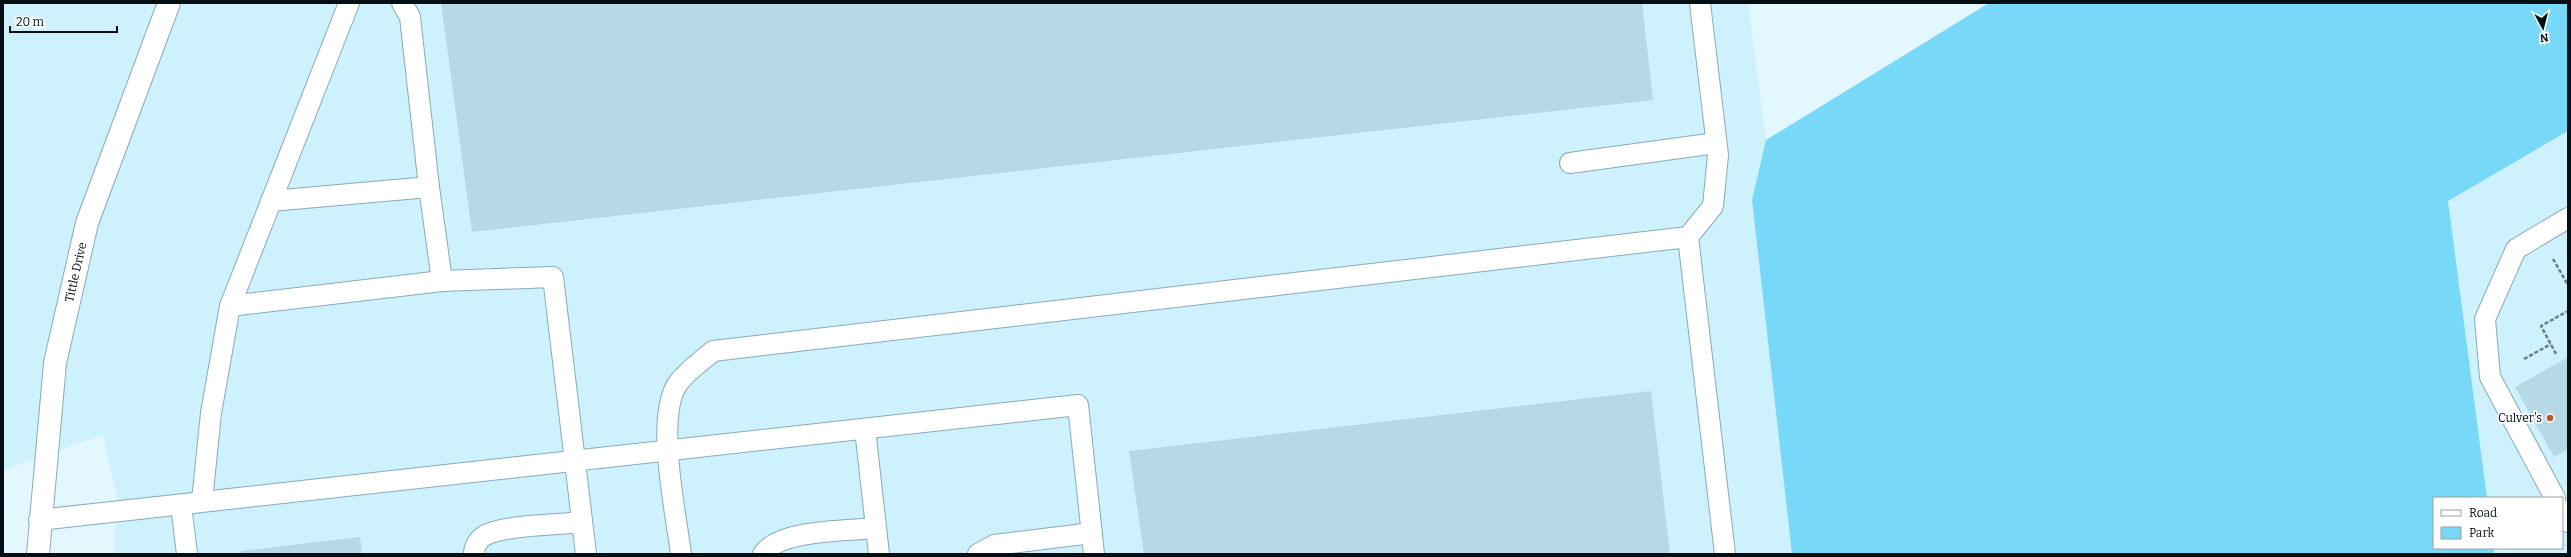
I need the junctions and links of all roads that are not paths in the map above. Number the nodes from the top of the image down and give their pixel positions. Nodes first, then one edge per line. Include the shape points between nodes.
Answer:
1 (169, 3) edge
2 (349, 3) edge
3 (402, 3) edge
4 (1700, 3) edge
5 (1716, 143) junction
6 (1570, 162) dead end
7 (429, 187) junction
8 (271, 201) junction
9 (2568, 218) edge
10 (1688, 237) junction
11 (442, 281) junction
12 (230, 306) junction
13 (865, 429) junction
14 (668, 450) junction
15 (574, 461) junction
16 (2554, 497) edge
17 (202, 502) junction
18 (181, 505) junction
19 (2563, 512) edge
20 (39, 520) junction
21 (582, 522) junction
22 (2568, 522) edge
23 (876, 528) junction
24 (1092, 533) junction
25 (38, 554) edge
26 (187, 554) edge
27 (474, 554) edge
28 (586, 554) edge
29 (681, 554) edge
30 (763, 554) edge
31 (879, 554) edge
32 (978, 554) edge
33 (1094, 554) edge
34 (1725, 554) edge

1 - 20 street, Tittle Drive via 87,223 55,363
2 - 8 lane
3 - 7 lane via 410,17
4 - 5 lane
5 - 6 lane
5 - 10 lane via 1718,155 1713,206
7 - 8 lane
7 - 11 lane
8 - 12 lane
9 - 16 lane via 2516,249 2485,319 2490,376
10 - 14 lane via 713,351 678,382 666,415
10 - 34 lane
11 - 12 lane
11 - 15 lane via 553,277
12 - 17 lane via 211,413
13 - 14 lane
13 - 23 lane
13 - 24 lane via 1078,405
14 - 15 lane
14 - 29 lane
15 - 17 lane
15 - 21 lane
17 - 18 lane
18 - 20 lane
18 - 26 lane
19 - 22 lane
20 - 25 street, Tittle Drive
21 - 27 lane via 498,531 483,536 474,547
21 - 28 lane
23 - 30 lane via 789,537
23 - 31 lane
24 - 32 lane via 994,545
24 - 33 lane

